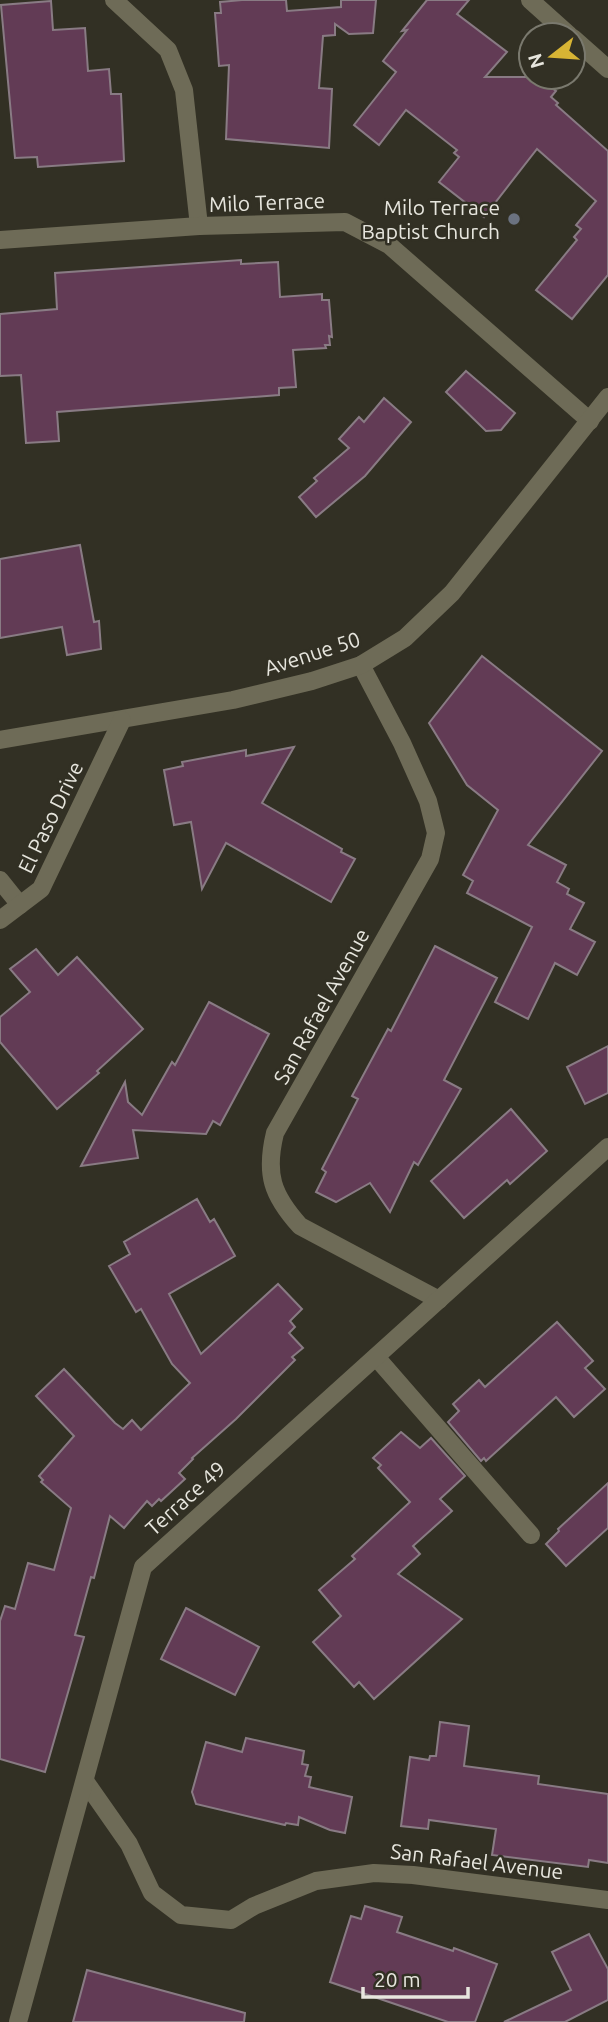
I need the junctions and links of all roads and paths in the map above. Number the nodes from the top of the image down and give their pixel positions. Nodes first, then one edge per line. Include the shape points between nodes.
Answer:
1 (114, 0) edge
2 (530, 0) edge
3 (553, 21) edge
4 (587, 51) edge
5 (608, 69) edge
6 (199, 226) junction
7 (0, 240) edge
8 (608, 397) edge
9 (590, 421) junction
10 (361, 665) junction
11 (122, 720) junction
12 (0, 740) edge
13 (0, 880) edge
14 (20, 905) junction
15 (0, 920) edge
16 (608, 1147) edge
17 (439, 1300) junction
18 (376, 1357) junction
19 (530, 1535) dead end
20 (85, 1782) junction
21 (608, 1900) edge
22 (18, 2022) edge

1 - 6 street via 169,50 184,90
2 - 3 street
4 - 5 street
6 - 7 street, Milo Terrace
6 - 9 street, Milo Terrace via 345,222 389,245
8 - 9 street, Avenue 50
9 - 10 street, Avenue 50 via 452,593 405,638
10 - 11 street, Avenue 50 via 233,700
10 - 17 street, San Rafael Avenue via 428,801 436,833 430,859 275,1133 270,1156 272,1184 283,1208 300,1226
11 - 12 street, Avenue 50
11 - 14 street, El Paso Drive via 41,889
13 - 14 street
14 - 15 street, El Paso Drive
16 - 17 street, Terrace 49
17 - 18 street, Terrace 49
18 - 19 street
18 - 20 street, Terrace 49 via 143,1567
20 - 21 street, San Rafael Avenue via 128,1844 152,1893 181,1915 231,1920 316,1881 374,1873
20 - 22 street, Terrace 49

